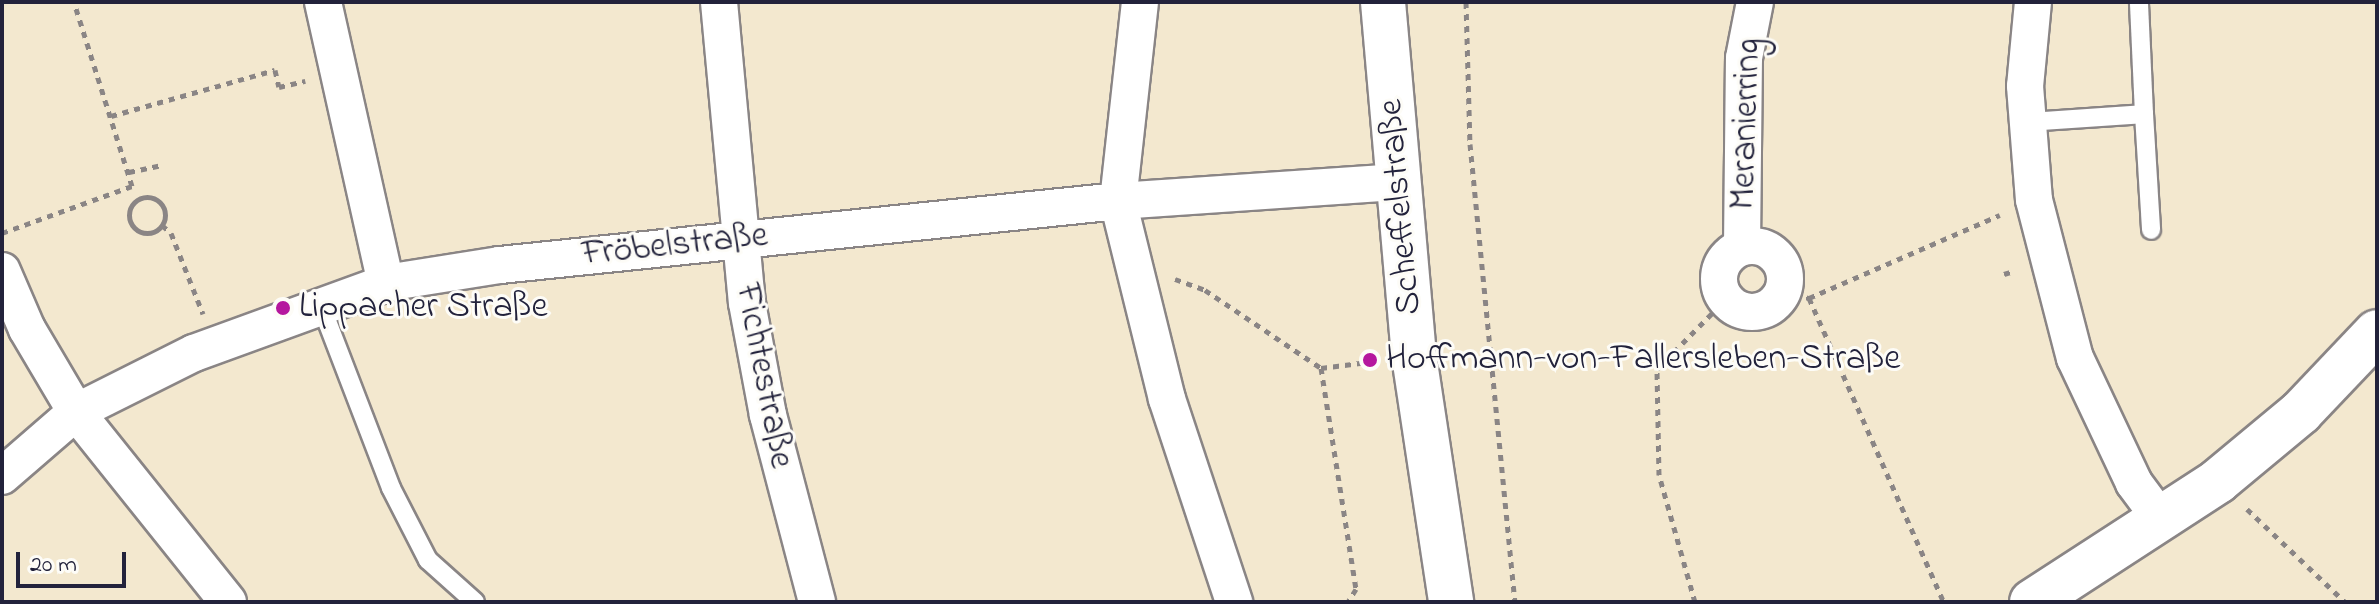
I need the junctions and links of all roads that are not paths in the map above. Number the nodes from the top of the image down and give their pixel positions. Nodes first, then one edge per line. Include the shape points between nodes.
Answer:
1 (323, 2) edge
2 (719, 2) edge
3 (1140, 2) edge
4 (1383, 2) edge
5 (1755, 2) edge
6 (2033, 2) edge
7 (2139, 2) edge
8 (2144, 114) junction
9 (2028, 122) junction
10 (1399, 182) junction
11 (1118, 201) junction
12 (2151, 230) dead end
13 (738, 239) junction
14 (1742, 247) junction
15 (2, 271) edge
16 (386, 283) junction
17 (320, 303) junction
18 (2377, 332) edge
19 (76, 412) junction
20 (2, 476) edge
21 (2160, 518) junction
22 (228, 602) edge
23 (475, 602) edge
24 (817, 602) edge
25 (1234, 602) edge
26 (1451, 602) edge
27 (2032, 602) edge

1 - 16 street
2 - 13 street, Fichtestraße
3 - 11 street
4 - 10 main road, Scheffelstraße
5 - 14 street, Meranierring via 1744,58
6 - 9 street via 2025,86
7 - 8 lane
8 - 9 lane
8 - 12 lane
9 - 21 street via 2034,200 2075,358 2134,483
10 - 11 street, Fröbelstraße
10 - 26 main road, Scheffelstraße via 1414,356
11 - 13 street, Fröbelstraße
11 - 25 street via 1167,399
13 - 16 street, Fröbelstraße
13 - 24 street, Fichtestraße via 768,415
14 - 14 street, Meranierring via 1721,269 1726,299 1756,312 1796,295 1780,261 1764,247
15 - 19 street via 27,329
16 - 17 street, Fröbelstraße
17 - 19 street, Fröbelstraße via 215,344
17 - 23 lane via 361,420 428,560
18 - 21 main road via 2301,412 2218,481
19 - 20 street, Fröbelstraße
19 - 22 street
21 - 27 main road

